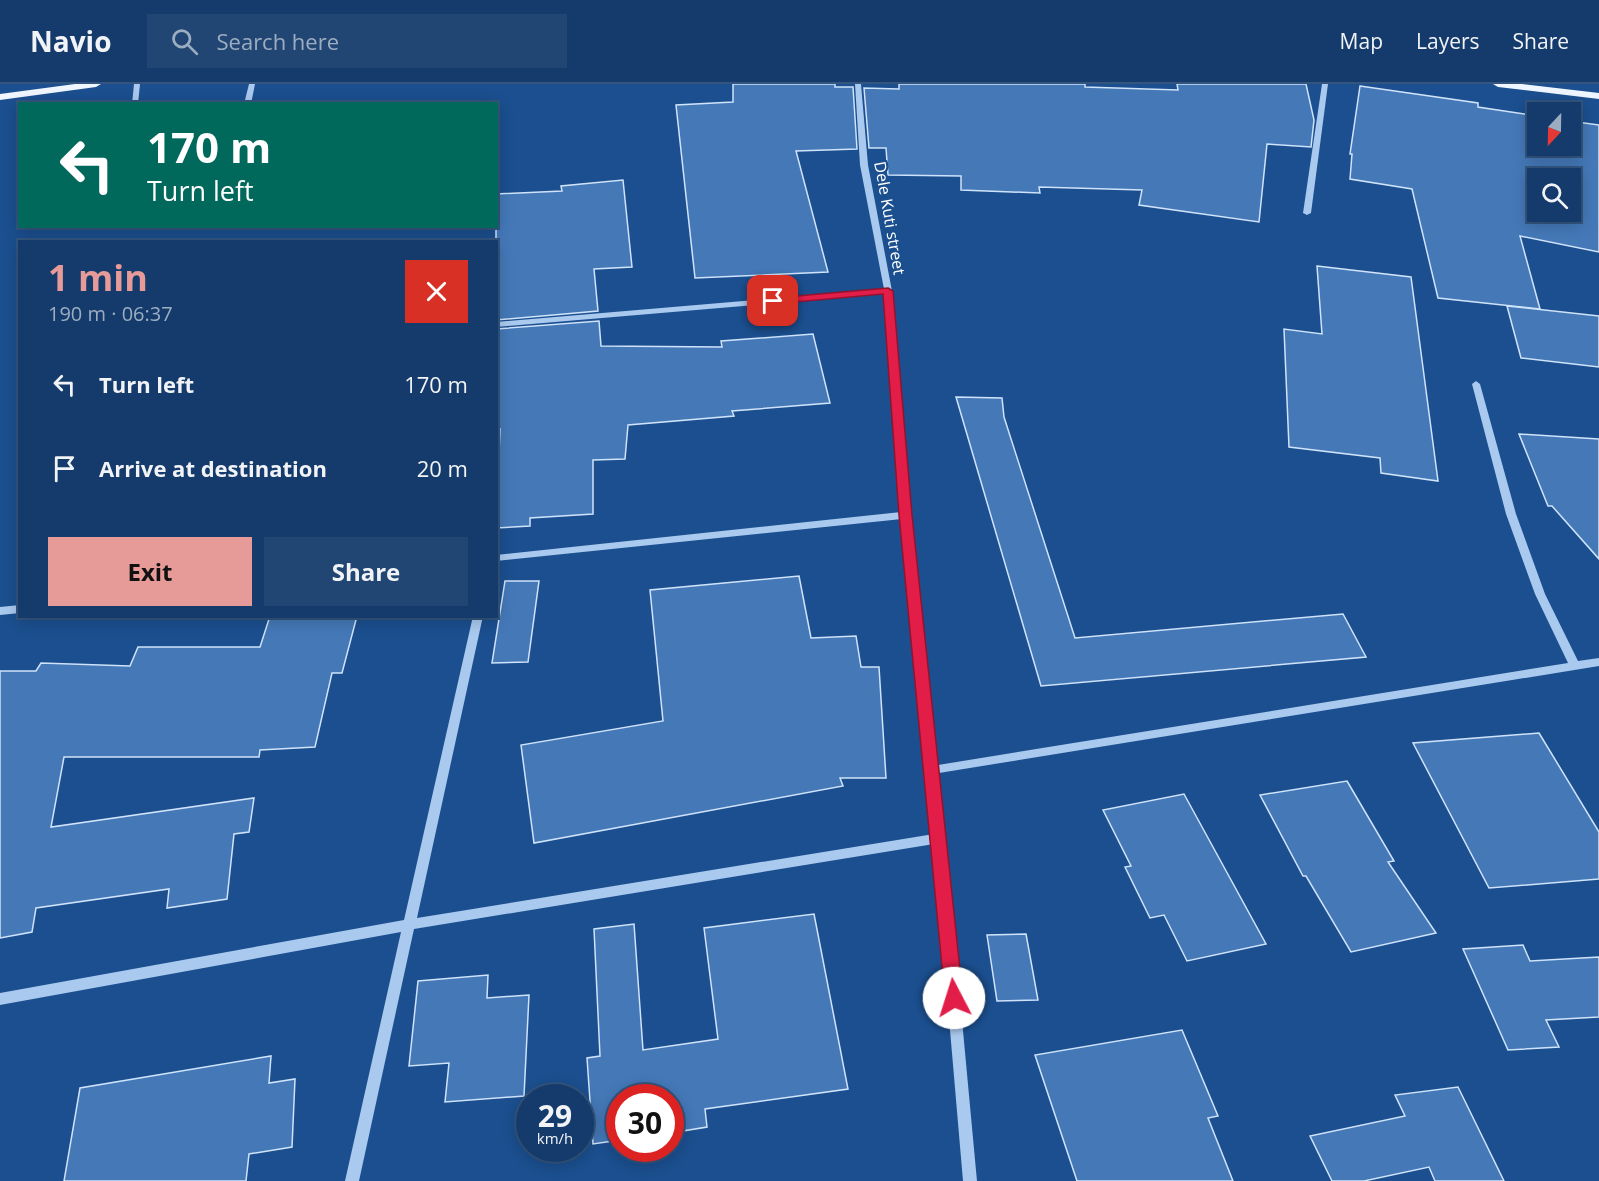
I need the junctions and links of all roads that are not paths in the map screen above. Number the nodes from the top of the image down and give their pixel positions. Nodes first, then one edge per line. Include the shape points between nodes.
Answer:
1 (96, 84) edge
2 (137, 84) edge
3 (252, 84) edge
4 (858, 84) edge
5 (1325, 84) edge
6 (1498, 84) edge
7 (1599, 96) edge
8 (0, 97) edge
9 (135, 102) edge
10 (248, 102) edge
11 (1307, 213) dead end
12 (888, 291) junction
13 (498, 325) edge
14 (1476, 384) dead end
15 (906, 515) junction
16 (498, 558) edge
17 (18, 609) edge
18 (0, 611) edge
19 (478, 618) edge
20 (1599, 662) edge
21 (1575, 666) junction
22 (932, 770) junction
23 (940, 838) junction
24 (408, 925) junction
25 (0, 999) edge
26 (352, 1181) edge
27 (970, 1181) edge

1 - 8 main road
2 - 9 street
3 - 10 street
4 - 12 street, Dele Kuti street via 864,165
5 - 11 street
6 - 7 main road
12 - 13 street
12 - 15 street, Dele Kuti street
14 - 21 street via 1511,514 1540,594
15 - 16 street
15 - 22 street, Dele Kuti street
17 - 18 street
19 - 24 street
20 - 21 street
21 - 22 street
22 - 23 street, Dele Kuti street
23 - 24 street
23 - 27 street, Dele Kuti street
24 - 25 street
24 - 26 street

